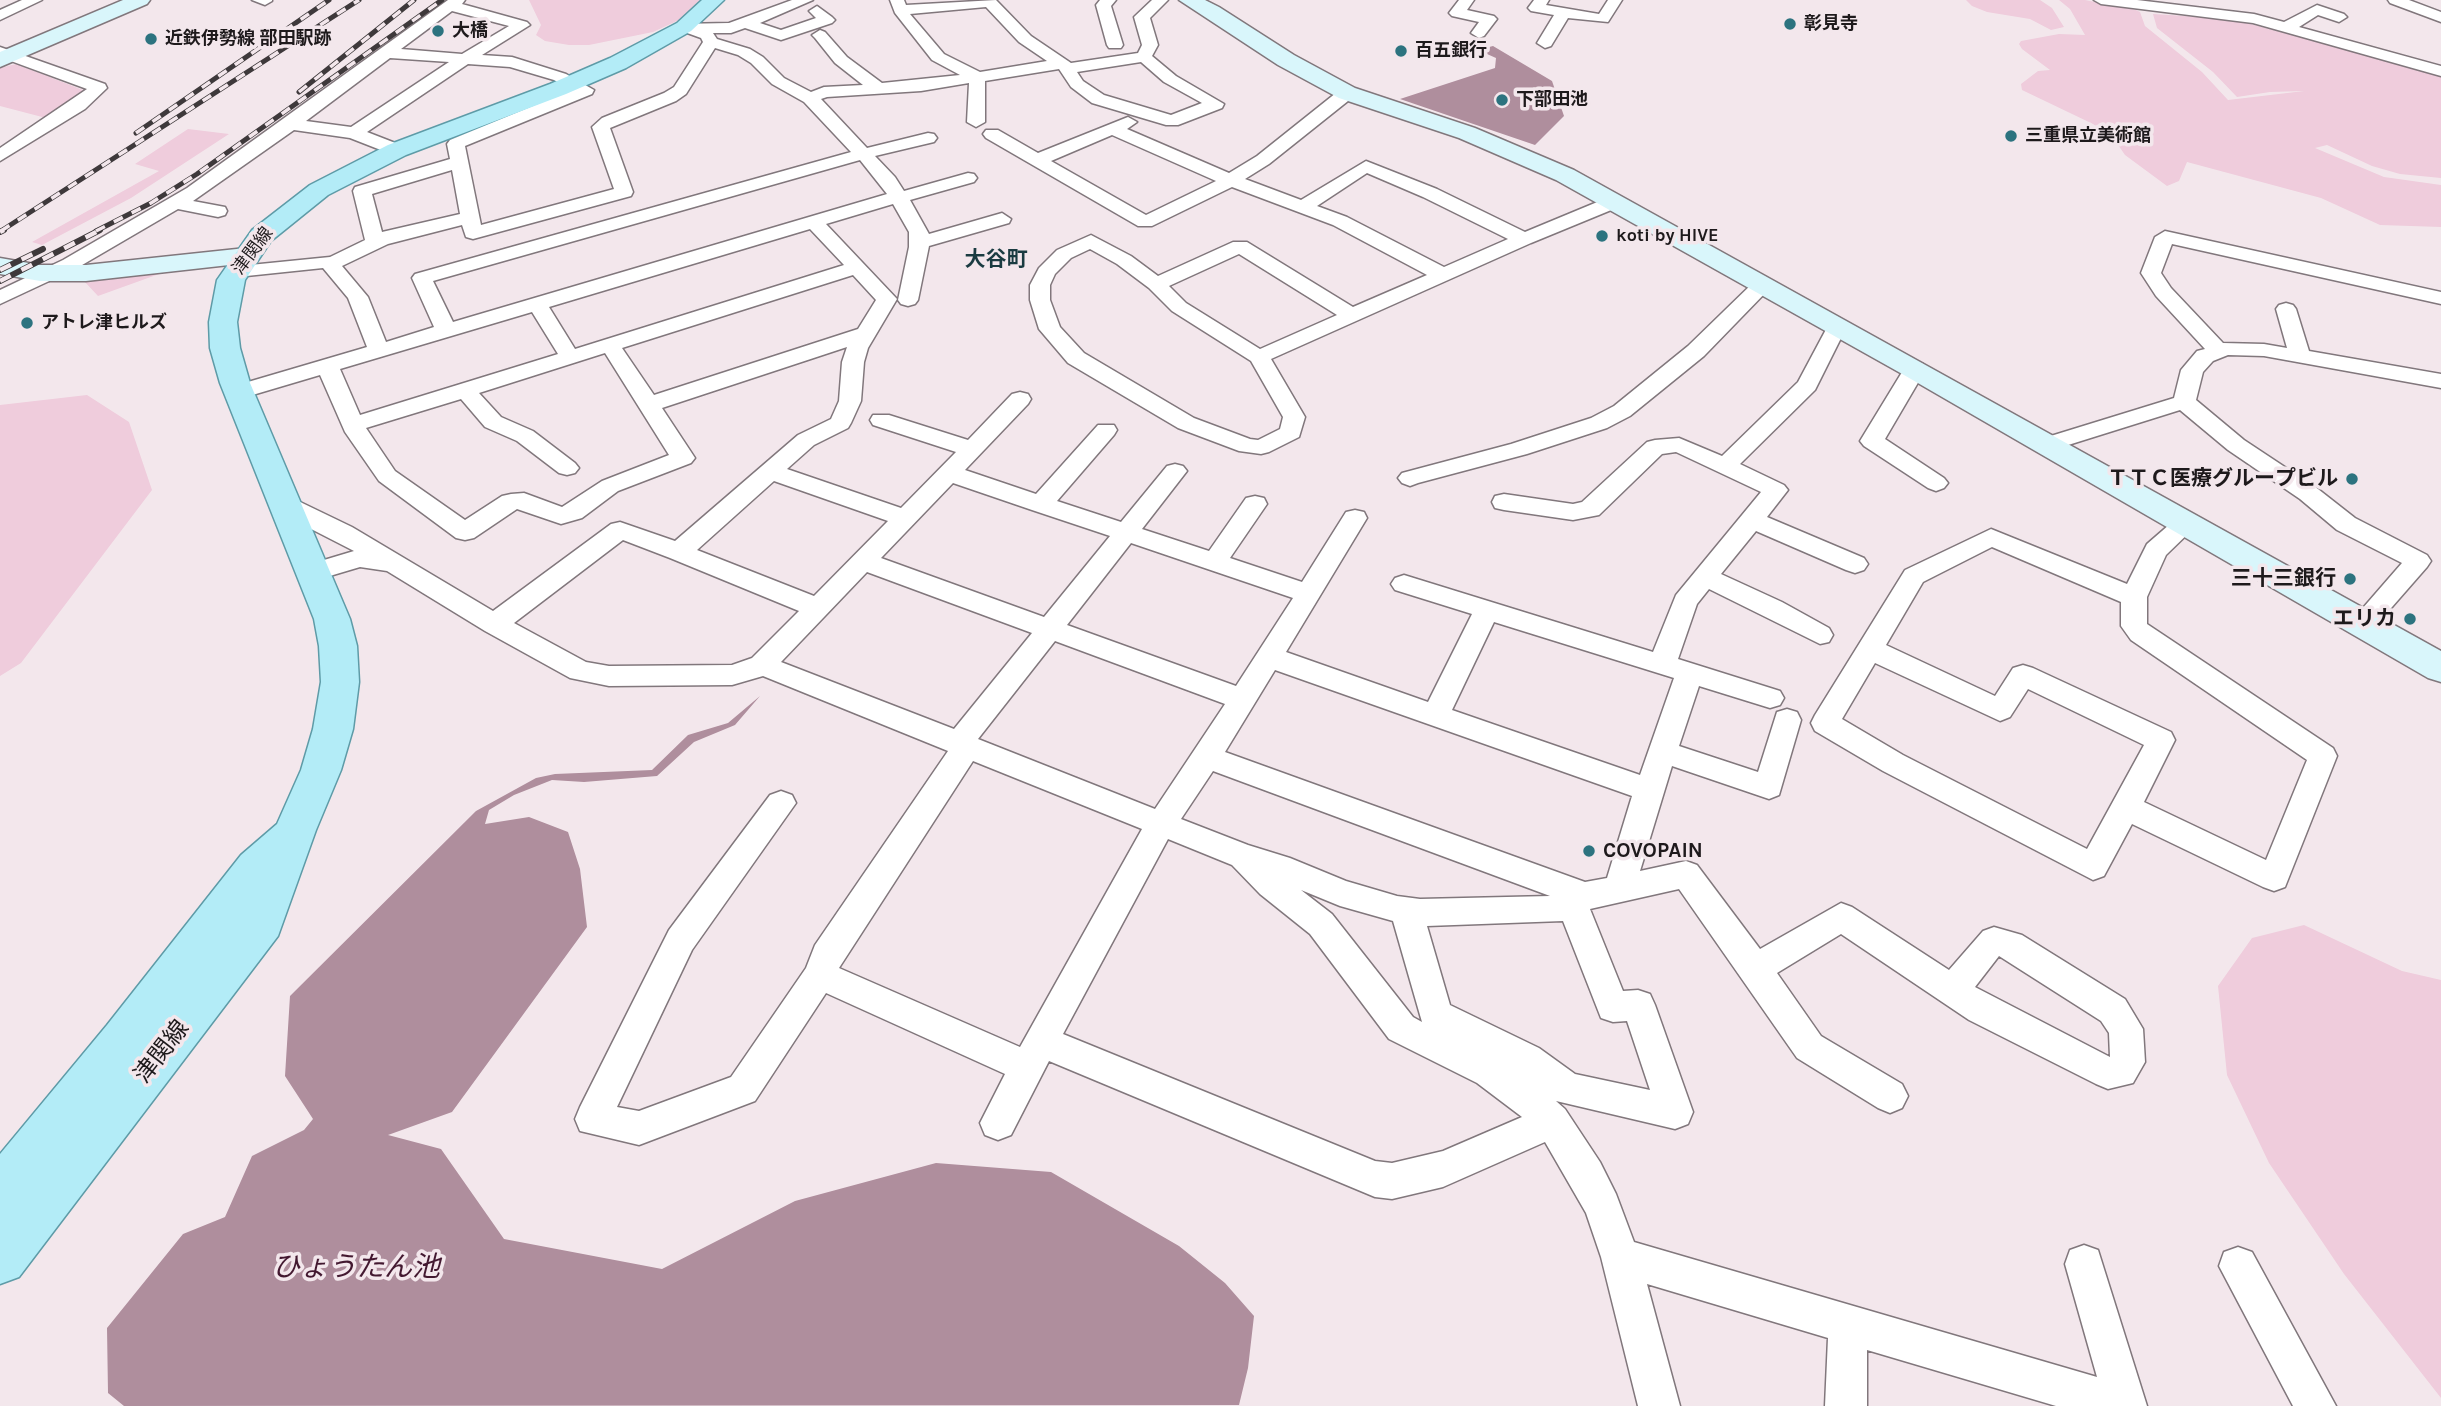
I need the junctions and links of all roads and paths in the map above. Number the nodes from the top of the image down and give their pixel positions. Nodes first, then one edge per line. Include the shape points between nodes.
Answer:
1 (35, 0) edge
2 (140, 0) edge
3 (259, 0) edge
4 (714, 0) edge
5 (1110, 0) edge
6 (1161, 0) edge
7 (1189, 0) edge
8 (1467, 0) edge
9 (1542, 0) edge
10 (1615, 0) edge
11 (2101, 0) edge
12 (2395, 0) edge
13 (265, 1) edge
14 (2125, 2) edge
15 (454, 3) edge
16 (811, 5) edge
17 (899, 5) edge
18 (2218, 6) edge
19 (1563, 13) junction
20 (0, 15) edge
21 (2339, 17) dead end
22 (2441, 17) edge
23 (746, 23) junction
24 (684, 27) junction
25 (2285, 28) junction
26 (1479, 33) dead end
27 (820, 35) dead end
28 (711, 42) junction
29 (1545, 43) dead end
30 (1115, 45) dead end
31 (384, 53) junction
32 (3, 56) edge
33 (1144, 57) junction
34 (466, 58) junction
35 (498, 60) junction
36 (1065, 66) junction
37 (2441, 71) edge
38 (977, 77) junction
39 (879, 89) junction
40 (563, 93) junction
41 (1347, 93) junction
42 (810, 98) junction
43 (405, 99) junction
44 (1148, 114) junction
45 (976, 122) dead end
46 (291, 124) junction
47 (604, 124) junction
48 (1113, 129) junction
49 (354, 133) junction
50 (992, 134) dead end
51 (928, 138) dead end
52 (397, 150) junction
53 (863, 154) junction
54 (0, 155) edge
55 (1037, 160) junction
56 (460, 162) junction
57 (968, 177) dead end
58 (1230, 180) junction
59 (898, 197) junction
60 (1614, 202) junction
61 (176, 203) junction
62 (1303, 207) junction
63 (218, 211) dead end
64 (469, 217) junction
65 (1002, 219) dead end
66 (814, 222) junction
67 (382, 239) junction
68 (1524, 239) junction
69 (919, 243) junction
70 (242, 264) junction
71 (330, 264) junction
72 (0, 266) edge
73 (856, 268) junction
74 (52, 273) junction
75 (1443, 275) junction
76 (1156, 284) junction
77 (1763, 284) junction
78 (0, 298) edge
79 (2441, 298) edge
80 (908, 300) dead end
81 (537, 304) junction
82 (2286, 309) dead end
83 (1353, 316) junction
84 (1837, 326) junction
85 (447, 332) junction
86 (865, 334) junction
87 (610, 345) junction
88 (380, 352) junction
89 (2219, 352) junction
90 (2300, 356) junction
91 (570, 357) junction
92 (1259, 357) junction
93 (328, 367) junction
94 (1915, 369) junction
95 (2441, 381) edge
96 (465, 390) junction
97 (239, 392) junction
98 (1020, 399) dead end
99 (2184, 402) junction
100 (648, 405) junction
101 (881, 419) dead end
102 (353, 425) junction
103 (1106, 430) dead end
104 (802, 444) junction
105 (2049, 444) junction
106 (972, 449) junction
107 (1726, 466) junction
108 (567, 468) dead end
109 (1175, 471) dead end
110 (773, 472) junction
111 (949, 473) junction
112 (1410, 478) dead end
113 (1936, 483) dead end
114 (1504, 502) dead end
115 (1041, 504) junction
116 (1255, 504) dead end
117 (287, 506) junction
118 (573, 512) junction
119 (905, 518) junction
120 (1355, 518) dead end
121 (1752, 520) junction
122 (2186, 524) junction
123 (1126, 532) junction
124 (679, 552) junction
125 (862, 561) junction
126 (1214, 562) junction
127 (1855, 564) dead end
128 (398, 567) junction
129 (313, 572) junction
130 (1706, 578) junction
131 (1404, 584) dead end
132 (1307, 593) junction
133 (2134, 597) junction
134 (818, 608) junction
135 (1487, 610) junction
136 (494, 624) junction
137 (2362, 624) junction
138 (1049, 629) junction
139 (1820, 635) dead end
140 (1871, 650) junction
141 (1269, 657) junction
142 (1662, 665) junction
143 (762, 666) junction
144 (2441, 668) edge
145 (1689, 674) junction
146 (1241, 699) junction
147 (1435, 715) junction
148 (963, 744) junction
149 (1663, 752) junction
150 (1207, 757) junction
151 (1649, 790) junction
152 (780, 803) dead end
153 (2126, 807) junction
154 (1162, 824) junction
155 (295, 830) junction
156 (1242, 856) junction
157 (1619, 889) junction
158 (1578, 900) junction
159 (1406, 911) junction
160 (1755, 969) junction
161 (820, 975) junction
162 (1953, 989) junction
163 (1034, 1054) junction
164 (1890, 1096) dead end
165 (1552, 1121) junction
166 (998, 1123) dead end
167 (0, 1194) edge
168 (1620, 1257) junction
169 (0, 1258) edge
170 (2084, 1264) dead end
171 (2238, 1266) dead end
172 (1848, 1324) junction
173 (2083, 1400) edge
174 (1659, 1406) edge
175 (1846, 1406) edge
176 (2126, 1406) edge
177 (2315, 1406) edge

1 - 20 street
2 - 32 street
3 - 13 street
4 - 24 main road, 津関線
5 - 30 street via 1103,5
6 - 33 street via 1142,17 1150,43
7 - 41 street
8 - 26 street via 1457,13 1489,19
9 - 19 street via 1536,8
10 - 19 street via 1603,19
11 - 14 street
12 - 22 street
14 - 18 street
15 - 31 street
15 - 34 street via 522,25
16 - 23 street
16 - 23 street via 827,20 781,35
17 - 36 street via 990,2 1024,39
17 - 38 street via 938,57
18 - 25 street
19 - 29 street
21 - 25 street via 2317,10
23 - 24 street via 727,29
24 - 28 street via 707,35
24 - 40 main road, 津関線
25 - 37 street
27 - 39 street via 841,60
28 - 42 street via 744,52 778,81
28 - 47 street via 676,94
31 - 34 street
31 - 46 street
32 - 54 street via 99,88
33 - 36 street
33 - 44 street via 1170,79 1216,104 1172,121
34 - 35 street
34 - 43 street
35 - 40 street via 528,66
35 - 43 street via 428,102
36 - 38 street
36 - 44 street via 1077,84 1098,99
38 - 39 street
38 - 45 street
39 - 42 street via 824,92
40 - 47 street via 580,115
40 - 52 main road, 津関線
40 - 56 street via 456,144
41 - 58 street via 1263,160
41 - 60 street via 1502,148
42 - 53 street
43 - 49 street
44 - 48 street
46 - 49 street
46 - 61 street
47 - 64 street via 601,127 624,192 473,233
48 - 55 street
48 - 58 street
49 - 52 street
50 - 55 street
51 - 53 street
52 - 70 main road, 津関線 via 299,203 261,236
53 - 59 street
53 - 85 street via 422,278
55 - 58 street via 1145,222
56 - 64 street
56 - 67 street via 362,191 374,239
57 - 59 street
58 - 62 street
59 - 66 street
59 - 69 street via 917,229
60 - 68 street
60 - 77 street
61 - 63 street
61 - 74 street
62 - 68 street via 1366,166
62 - 75 street via 1340,221
64 - 67 street
65 - 69 street
66 - 73 street
66 - 81 street
67 - 71 street
68 - 75 street
69 - 80 street
70 - 71 street
70 - 74 street
70 - 97 main road, 津関線 via 229,287 223,322 225,348
71 - 88 street via 358,297
72 - 74 street
73 - 86 street via 887,299
73 - 87 street
74 - 78 street
75 - 83 street
76 - 83 street via 1240,246
76 - 92 street via 1179,307
76 - 92 street via 1091,241 1064,254 1045,272 1040,300 1050,329 1076,358 1186,423 1261,447 1291,432 1294,417
77 - 84 street
77 - 112 street via 1696,351 1622,411 1519,449
79 - 89 street via 2165,237 2151,273
81 - 85 street
81 - 91 street
82 - 90 street
83 - 92 street
84 - 94 street
84 - 107 street via 1807,385
85 - 88 street
86 - 100 street
86 - 104 street via 853,362 850,401 840,423
87 - 91 street
87 - 100 street
88 - 93 street
89 - 90 street via 2264,350
89 - 99 street via 2206,356 2192,370
90 - 95 street
91 - 96 street
93 - 97 street
93 - 102 street
94 - 105 street
94 - 113 street via 1872,441
96 - 102 street
96 - 108 street via 494,422 525,436
97 - 117 main road, 津関線
98 - 106 street
99 - 105 street
99 - 137 street via 2346,524 2418,561
100 - 118 street via 683,458 610,486
101 - 106 street
102 - 118 street via 387,476 465,532 511,502 524,500 561,516
103 - 115 street
104 - 110 street
104 - 118 street via 777,453 677,535 621,516 601,525
105 - 122 street
106 - 111 street
107 - 114 street via 1679,445 1655,447 1590,509 1573,512
107 - 121 street via 1776,490
109 - 123 street
110 - 119 street
110 - 124 street
111 - 115 street
111 - 119 street
115 - 123 street
116 - 126 street
117 - 128 street
117 - 129 main road, 津関線
119 - 125 street
120 - 132 street
121 - 127 street
121 - 130 street
122 - 133 street via 2156,550
122 - 137 street
123 - 126 street
123 - 138 street
124 - 134 street
124 - 136 street via 620,530
125 - 134 street
125 - 138 street
126 - 132 street
128 - 129 street via 360,558
128 - 136 street
129 - 155 main road, 津関線 via 332,620 340,682 321,770
130 - 139 street via 1773,607
130 - 142 street via 1685,601
131 - 135 street
132 - 141 street
133 - 140 street via 1991,537 1914,576
133 - 153 street via 2134,626 2140,633 2323,756 2274,878
134 - 143 street
135 - 142 street
135 - 147 street
136 - 143 street via 595,675 733,675
137 - 144 street
138 - 146 street
138 - 148 street
140 - 153 street via 2000,710 2023,675 2161,740
140 - 153 street via 1825,723 2093,867
141 - 146 street
141 - 147 street
142 - 145 street
143 - 148 street
145 - 149 street
145 - 149 street via 1779,709 1769,787
146 - 150 street
147 - 151 street
148 - 154 street
148 - 161 street via 827,955
149 - 151 street
150 - 154 street
150 - 158 street
151 - 157 street
152 - 161 street via 680,940 593,1119 639,1128 743,1089
154 - 156 street
154 - 163 street
155 - 167 main road, 津関線 via 256,867
155 - 169 main road, 津関線 via 262,923
156 - 159 street via 1340,893
156 - 165 street via 1321,924 1401,1028 1489,1072
157 - 158 street
157 - 160 street via 1686,874
158 - 159 street via 1557,909
158 - 159 street via 1613,1007 1639,1004 1675,1112 1567,1089 1527,1059 1436,1015
160 - 162 street via 1841,917
160 - 164 street via 1809,1047
161 - 163 street
162 - 162 street via 1981,1009 2108,1073 2121,1072 2128,1062 2126,1029 2113,1010 2011,945 1990,943
163 - 165 street via 1375,1179 1392,1181 1443,1168
163 - 166 street
165 - 168 street via 1587,1175
168 - 172 street
168 - 174 street
170 - 176 street
171 - 177 street
172 - 173 street
172 - 175 street
173 - 176 street

